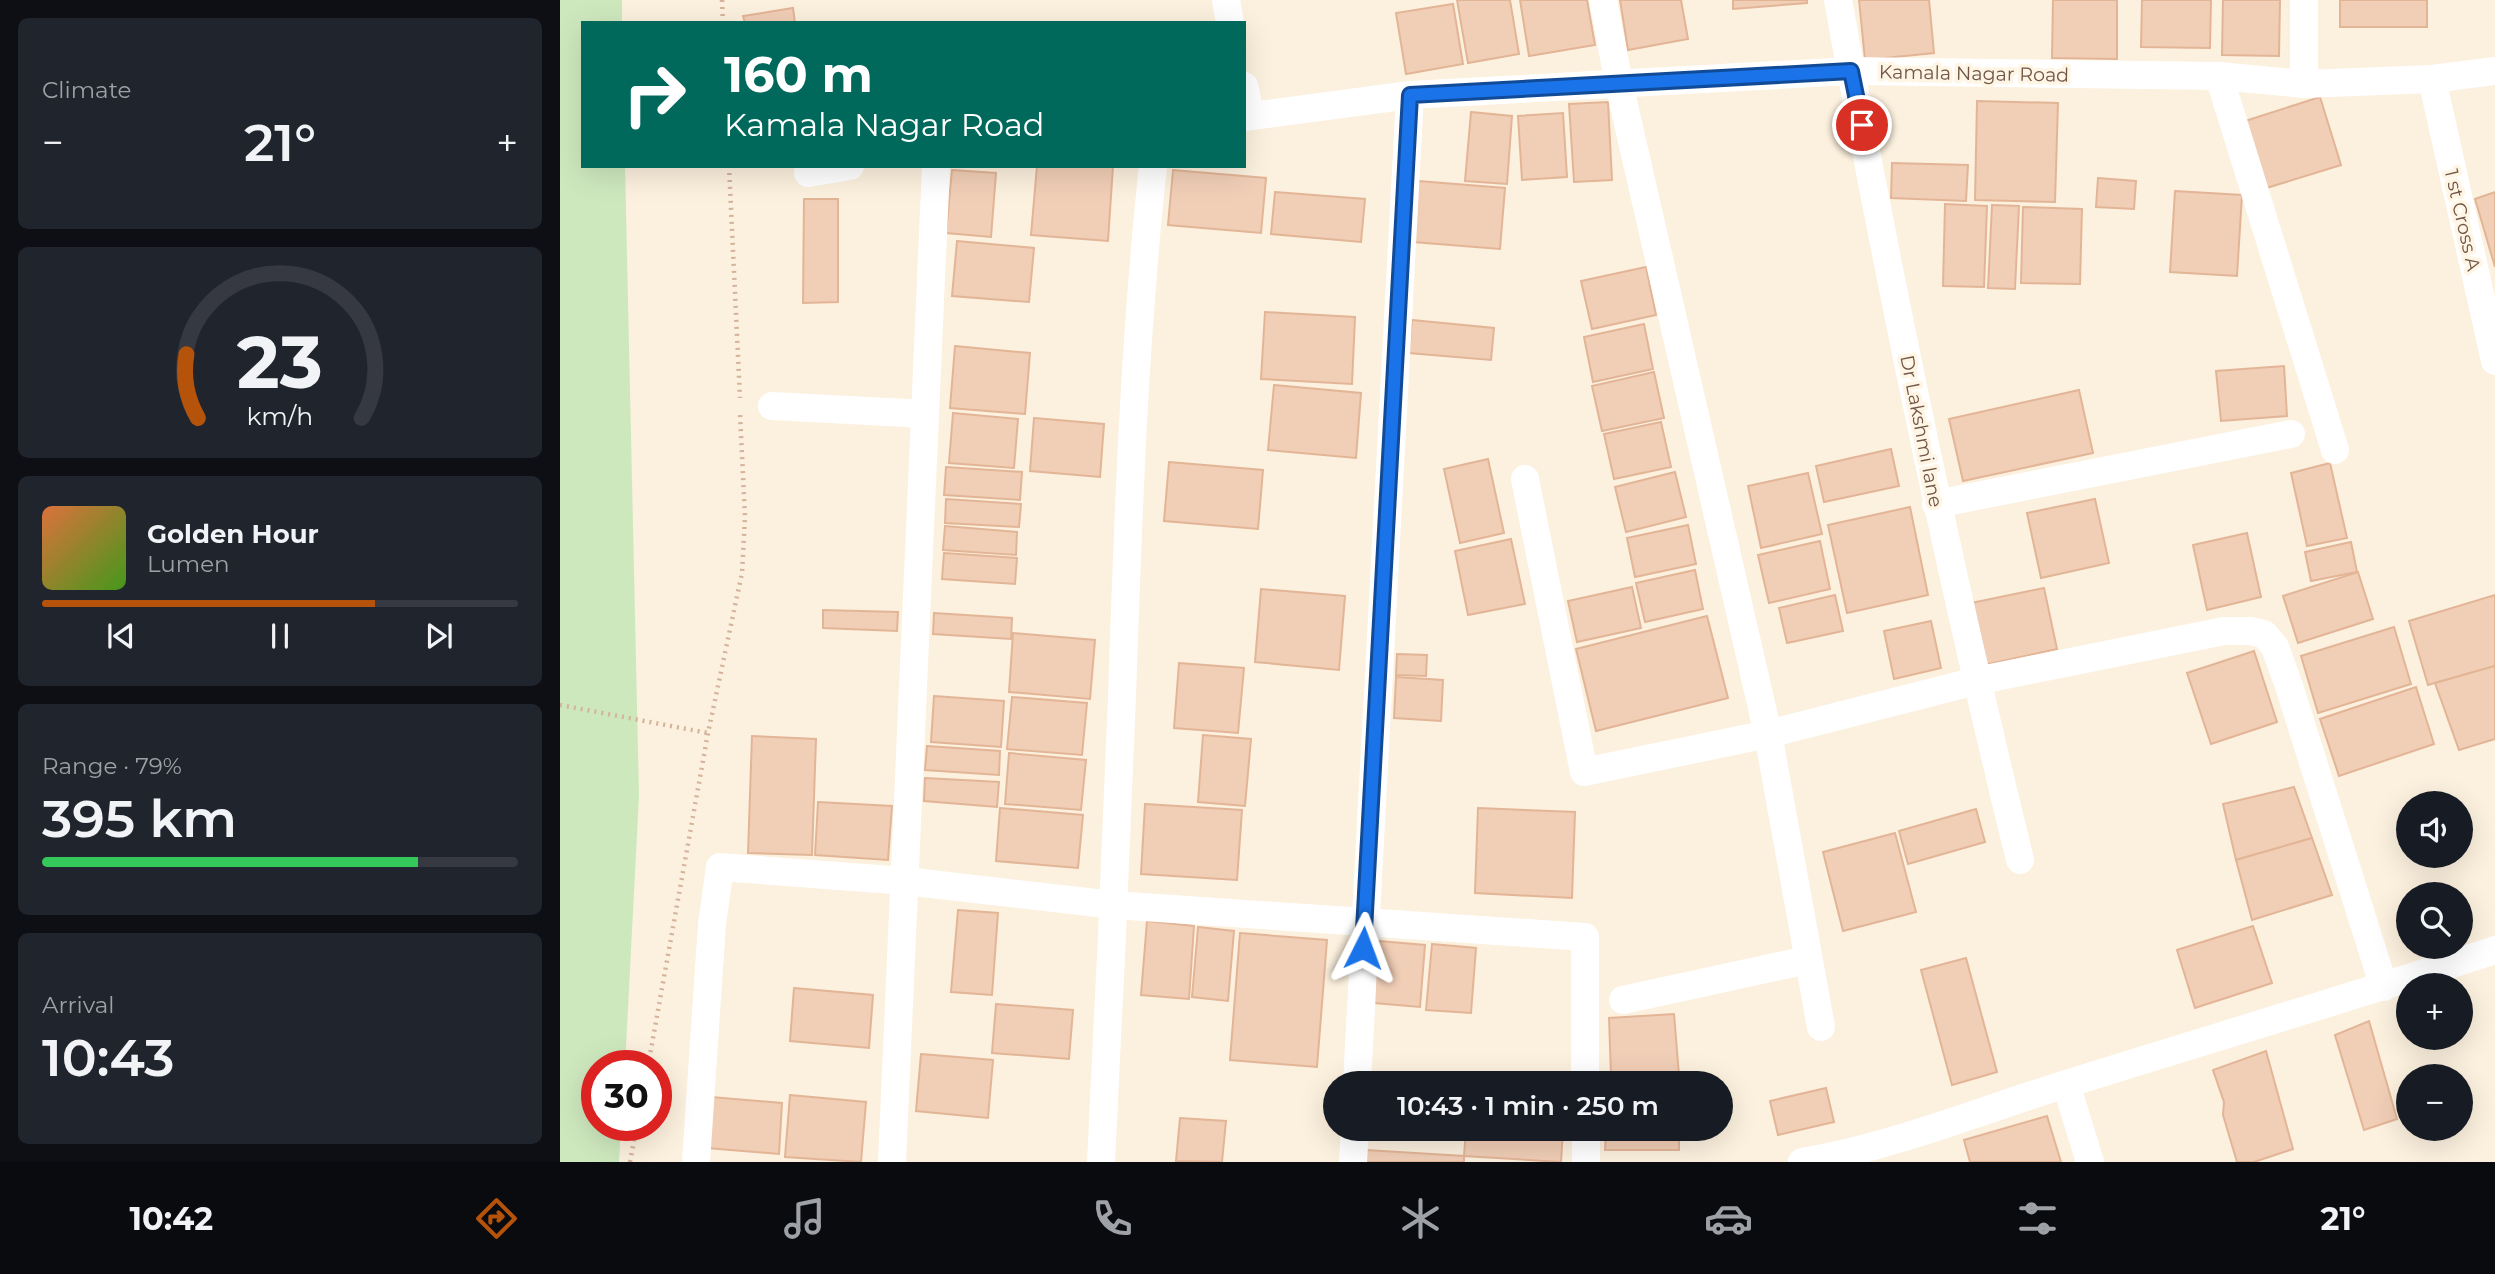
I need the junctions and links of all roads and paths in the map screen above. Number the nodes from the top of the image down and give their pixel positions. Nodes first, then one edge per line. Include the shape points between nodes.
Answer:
1 (722, 0) edge
2 (1226, 0) edge
3 (1603, 0) edge
4 (1838, 0) edge
5 (2304, 0) edge
6 (723, 21) edge
7 (1230, 21) edge
8 (1851, 71) junction
9 (2495, 71) edge
10 (2219, 76) junction
11 (2432, 79) junction
12 (1619, 84) junction
13 (2304, 84) junction
14 (1410, 95) junction
15 (1248, 116) edge
16 (729, 168) edge
17 (838, 168) edge
18 (936, 168) edge
19 (1153, 168) edge
20 (808, 173) dead end
21 (2495, 361) edge
22 (772, 406) dead end
23 (925, 414) junction
24 (2291, 435) dead end
25 (2335, 450) dead end
26 (1525, 479) dead end
27 (1936, 504) junction
28 (1976, 681) junction
29 (560, 705) edge
30 (708, 733) junction
31 (1768, 734) junction
32 (2020, 860) dead end
33 (905, 881) junction
34 (1114, 905) junction
35 (1365, 922) junction
36 (2495, 950) edge
37 (1807, 960) junction
38 (2384, 987) junction
39 (1623, 1000) dead end
40 (1821, 1027) dead end
41 (651, 1050) edge
42 (1358, 1071) edge
43 (1585, 1071) edge
44 (2066, 1084) junction
45 (634, 1141) edge
46 (1354, 1141) edge
47 (1586, 1141) edge
48 (1849, 1158) edge
49 (630, 1162) edge
50 (696, 1162) edge
51 (892, 1162) edge
52 (1101, 1162) edge
53 (1353, 1162) edge
54 (1586, 1162) edge
55 (1802, 1162) edge
56 (2090, 1162) edge

1 - 6 path
2 - 7 street
3 - 12 street
4 - 8 street, Dr Lakshmi lane
5 - 13 street
8 - 10 street, Kamala Nagar Road
8 - 12 street, Kamala Nagar Road
8 - 27 street, Dr Lakshmi lane
9 - 11 street, Kamala Nagar Road
10 - 13 street, Kamala Nagar Road
10 - 25 street
11 - 13 street, Kamala Nagar Road
11 - 21 street, 1 st Cross A
12 - 14 street, Kamala Nagar Road
12 - 31 street
14 - 15 street, Kamala Nagar Road
14 - 35 street
16 - 30 path via 745,517 741,573
17 - 20 street
18 - 23 street
19 - 34 street via 1132,421
22 - 23 street
23 - 33 street
24 - 27 street
26 - 31 street via 1584,772
27 - 28 street, Dr Lakshmi lane
28 - 31 street
28 - 32 street, Dr Lakshmi lane
28 - 38 street via 2224,631 2264,634 2275,647 2289,686
29 - 30 path
30 - 41 path
31 - 37 street
33 - 34 street
33 - 50 street via 720,867
33 - 51 street
34 - 35 street
34 - 52 street
35 - 42 street
35 - 43 street via 1585,937
36 - 38 street
37 - 39 street
37 - 40 street
38 - 44 street
44 - 48 street
44 - 56 street
45 - 49 path
46 - 53 street
47 - 54 street
48 - 55 street

